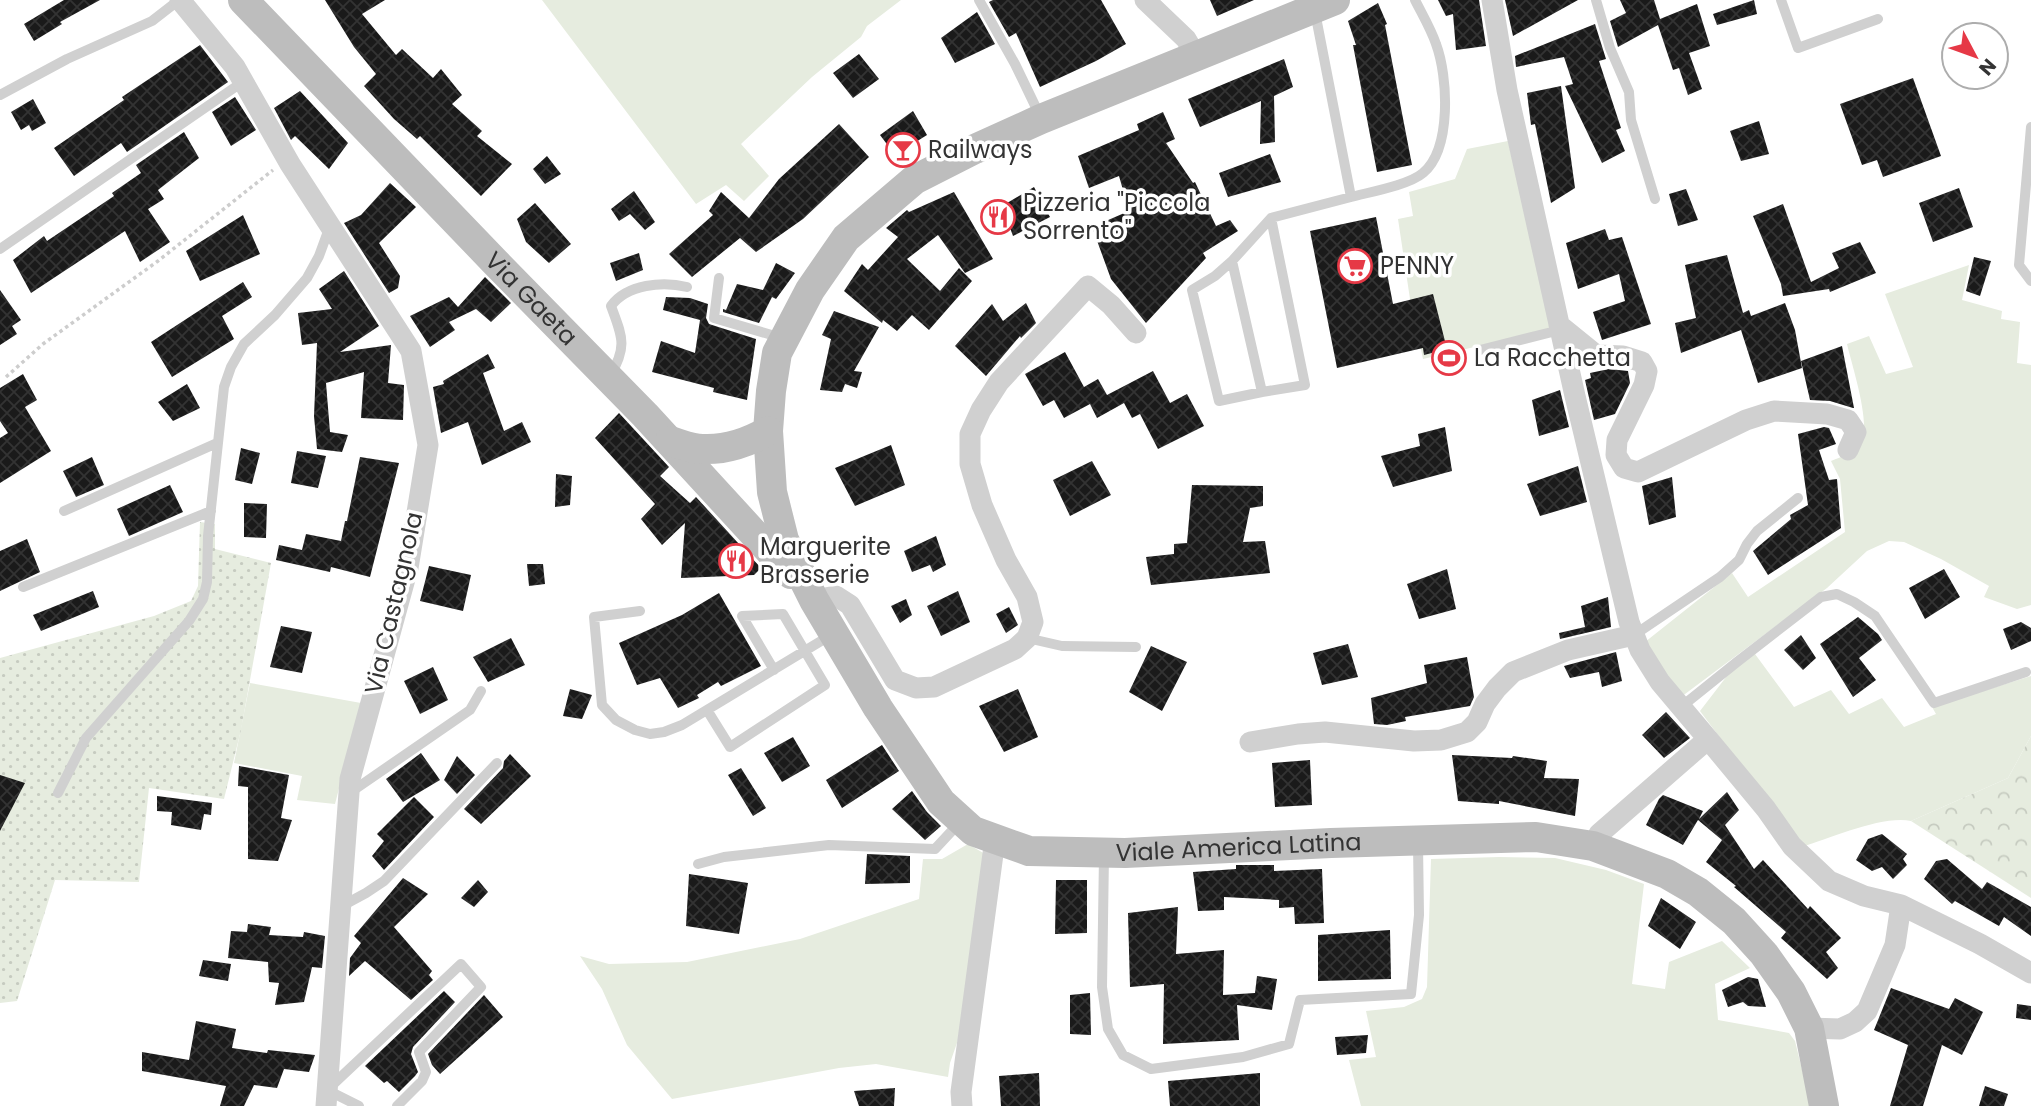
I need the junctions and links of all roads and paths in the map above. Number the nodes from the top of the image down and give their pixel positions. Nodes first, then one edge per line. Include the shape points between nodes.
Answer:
1 (179, 0) edge
2 (243, 0) edge
3 (979, 0) edge
4 (1145, 0) edge
5 (1415, 0) edge
6 (1492, 0) edge
7 (1596, 0) edge
8 (1781, 0) edge
9 (1320, 3) edge
10 (1878, 19) dead end
11 (1196, 56) junction
12 (244, 81) junction
13 (0, 95) edge
14 (1041, 119) junction
15 (2031, 127) edge
16 (285, 154) junction
17 (1351, 197) junction
18 (1655, 200) dead end
19 (1271, 218) junction
20 (330, 226) junction
21 (0, 249) edge
22 (1232, 261) junction
23 (719, 278) dead end
24 (2031, 281) edge
25 (687, 287) dead end
26 (1560, 328) junction
27 (1136, 333) dead end
28 (785, 338) junction
29 (1480, 350) dead end
30 (6, 377) dead end
31 (609, 378) junction
32 (1262, 393) junction
33 (768, 431) junction
34 (670, 441) junction
35 (217, 443) junction
36 (1848, 450) dead end
37 (772, 492) junction
38 (1798, 498) dead end
39 (725, 501) junction
40 (64, 511) dead end
41 (211, 512) junction
42 (23, 587) dead end
43 (814, 600) junction
44 (640, 611) dead end
45 (834, 633) junction
46 (1634, 635) junction
47 (1027, 638) junction
48 (1136, 647) dead end
49 (804, 651) junction
50 (774, 670) junction
51 (2026, 672) dead end
52 (481, 691) dead end
53 (1681, 707) junction
54 (707, 710) junction
55 (1708, 739) junction
56 (1250, 742) dead end
57 (497, 763) dead end
58 (58, 793) dead end
59 (348, 794) junction
60 (961, 820) junction
61 (996, 839) junction
62 (1418, 841) junction
63 (1593, 846) junction
64 (1104, 853) junction
65 (698, 864) dead end
66 (1901, 905) junction
67 (339, 907) junction
68 (2031, 973) edge
69 (1809, 1028) junction
70 (326, 1098) edge
71 (359, 1106) edge
72 (397, 1106) edge
73 (962, 1106) edge
74 (1824, 1106) edge

1 - 12 street, Via Castagnola
1 - 13 lane via 152,21
2 - 31 main road, Via Gaeta
3 - 14 lane
4 - 11 street via 1186,39
5 - 17 lane via 1436,43 1444,73 1439,146 1421,175
6 - 26 street via 1507,90
7 - 18 lane via 1629,92 1631,120
8 - 10 lane via 1798,48
9 - 11 main road, Viale America Latina
9 - 17 lane
11 - 14 main road, Viale America Latina
12 - 16 street, Via Castagnola
12 - 21 lane
14 - 28 main road, Viale America Latina via 914,180 855,229 810,290
15 - 24 lane via 2019,265
16 - 20 street, Via Castagnola
16 - 30 path via 272,171
17 - 19 lane
19 - 22 lane
19 - 32 lane via 1305,385
20 - 35 lane via 307,278 244,344 231,367
20 - 59 street, Via Castagnola via 411,351 428,445 408,568
22 - 32 lane
22 - 32 lane via 1192,290 1219,401
23 - 28 lane via 714,318
25 - 31 lane via 652,285 616,298 611,306 623,347
26 - 29 lane
26 - 36 street via 1596,355 1642,362 1647,372 1617,440 1616,455 1624,468 1638,472 1774,411 1848,420 1856,432
26 - 46 street
27 - 47 street via 1111,304 1087,286 999,382 970,434 970,464 982,505 1027,597 1033,622
28 - 33 main road, Viale America Latina via 777,353
31 - 34 main road, Via Gaeta
33 - 34 main road via 718,448
33 - 37 main road, Viale America Latina
34 - 39 main road, Via Gaeta
35 - 40 lane
35 - 41 lane
37 - 39 main road via 751,508
37 - 43 main road, Viale America Latina via 784,540
38 - 46 lane via 1757,531 1740,560 1720,577
39 - 43 main road, Via Gaeta
41 - 42 lane
41 - 58 lane via 203,599 86,738
43 - 45 main road, Viale America Latina
43 - 47 street via 836,596 850,605 895,680 916,688 934,687 1015,649
44 - 54 lane via 594,618 602,705 616,720 650,734 682,725
45 - 49 lane
45 - 60 main road, Viale America Latina via 941,803
46 - 53 street via 1660,682
46 - 56 street via 1568,650 1513,672 1467,732 1441,740 1325,733
47 - 48 lane via 1062,646
49 - 50 lane
49 - 50 lane via 783,614 743,616
49 - 54 lane via 825,685 730,747
50 - 54 lane
51 - 53 lane via 1934,703 1875,616 1837,594 1821,597
52 - 59 lane via 470,710
53 - 55 street
55 - 63 street via 1600,834
55 - 66 street via 1791,846 1829,881
57 - 67 lane via 384,881
59 - 67 street, Via Castagnola
60 - 61 main road, Viale America Latina
60 - 65 lane via 935,849 829,845
61 - 64 main road, Viale America Latina via 1029,851
61 - 73 street
62 - 63 main road, Viale America Latina via 1536,837
62 - 64 main road, Viale America Latina
62 - 64 lane via 1419,915 1411,994 1300,1000 1289,1044 1243,1057 1151,1069 1123,1055 1108,1029 1102,987
63 - 69 main road, Viale America Latina via 1667,874 1734,921 1778,973
66 - 68 street
66 - 69 street via 1895,945 1867,1011 1840,1029
67 - 70 street, Via Castagnola
69 - 74 main road, Viale America Latina
70 - 71 lane
70 - 72 lane via 461,964 481,986 419,1052 426,1072

